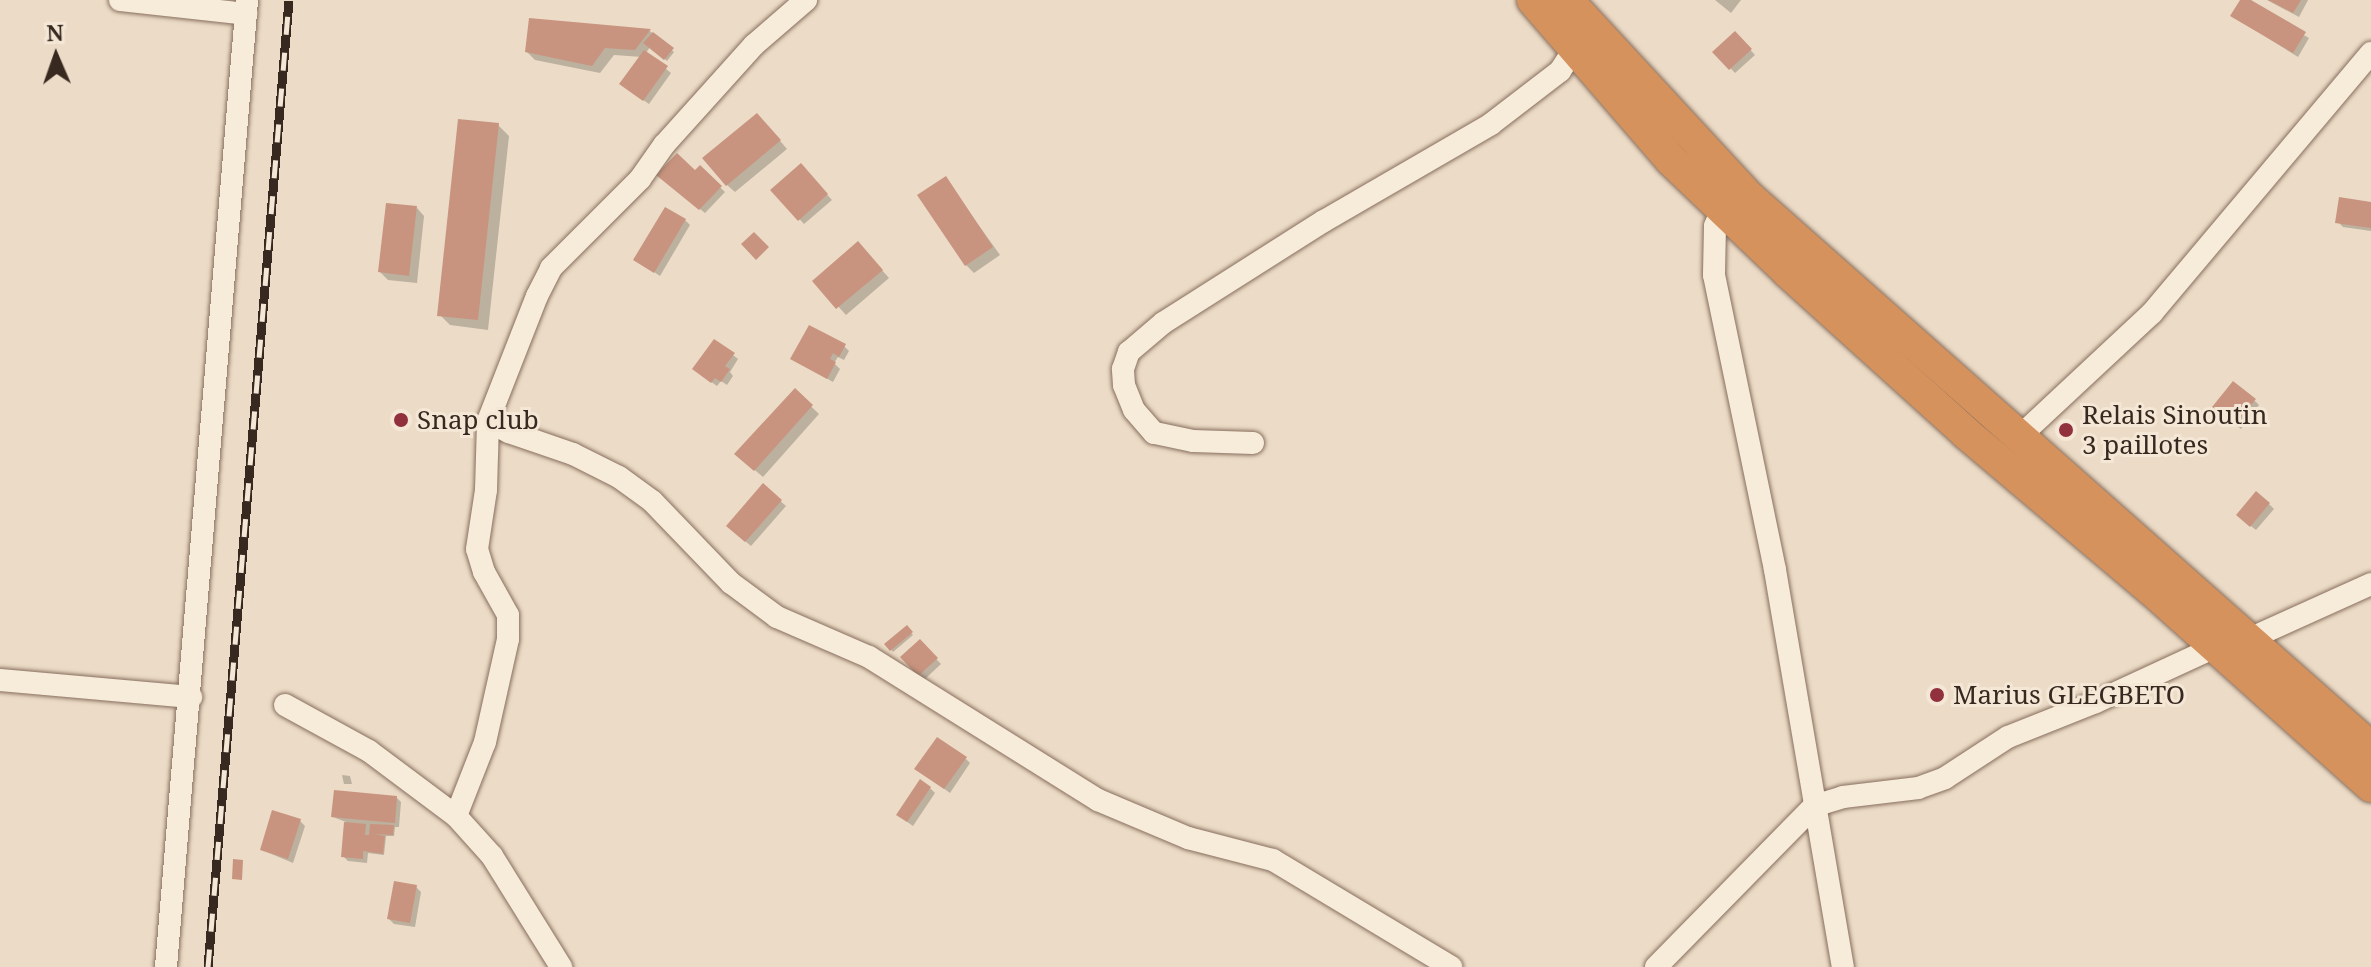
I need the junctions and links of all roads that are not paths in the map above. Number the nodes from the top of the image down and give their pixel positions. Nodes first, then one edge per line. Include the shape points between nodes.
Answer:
1 (120, 0) edge
2 (806, 0) edge
3 (1533, 0) edge
4 (1567, 0) edge
5 (247, 7) edge
6 (1575, 48) junction
7 (2371, 53) edge
8 (1728, 196) junction
9 (488, 421) junction
10 (2019, 437) junction
11 (1253, 443) dead end
12 (2371, 584) edge
13 (2247, 640) junction
14 (2215, 647) junction
15 (0, 680) edge
16 (191, 697) junction
17 (285, 705) dead end
18 (2371, 748) edge
19 (2371, 786) edge
20 (1814, 806) junction
21 (456, 816) junction
22 (166, 967) edge
23 (561, 967) edge
24 (1451, 967) edge
25 (1656, 967) edge
26 (1843, 967) edge

1 - 5 street
2 - 9 street via 754,45 640,179 551,268
3 - 6 highway
4 - 8 highway
5 - 16 street
6 - 8 highway via 1671,160
6 - 11 street via 1560,71 1491,124 1176,314 1129,352 1124,385 1134,410 1154,433 1193,441
7 - 10 street via 2152,313
8 - 10 highway
8 - 14 highway via 1966,433
8 - 20 street via 1714,275 1775,570
9 - 21 street via 477,549 508,615 508,639 485,742
9 - 24 street via 619,477 652,501 731,583 777,617 869,657 1098,800 1188,838 1273,860
10 - 13 highway
12 - 13 street
13 - 18 highway
14 - 19 highway
14 - 20 street via 2008,737 1945,778 1918,788
15 - 16 street
16 - 22 street
17 - 21 street via 369,751
20 - 25 street
20 - 26 street
21 - 23 street via 492,856

